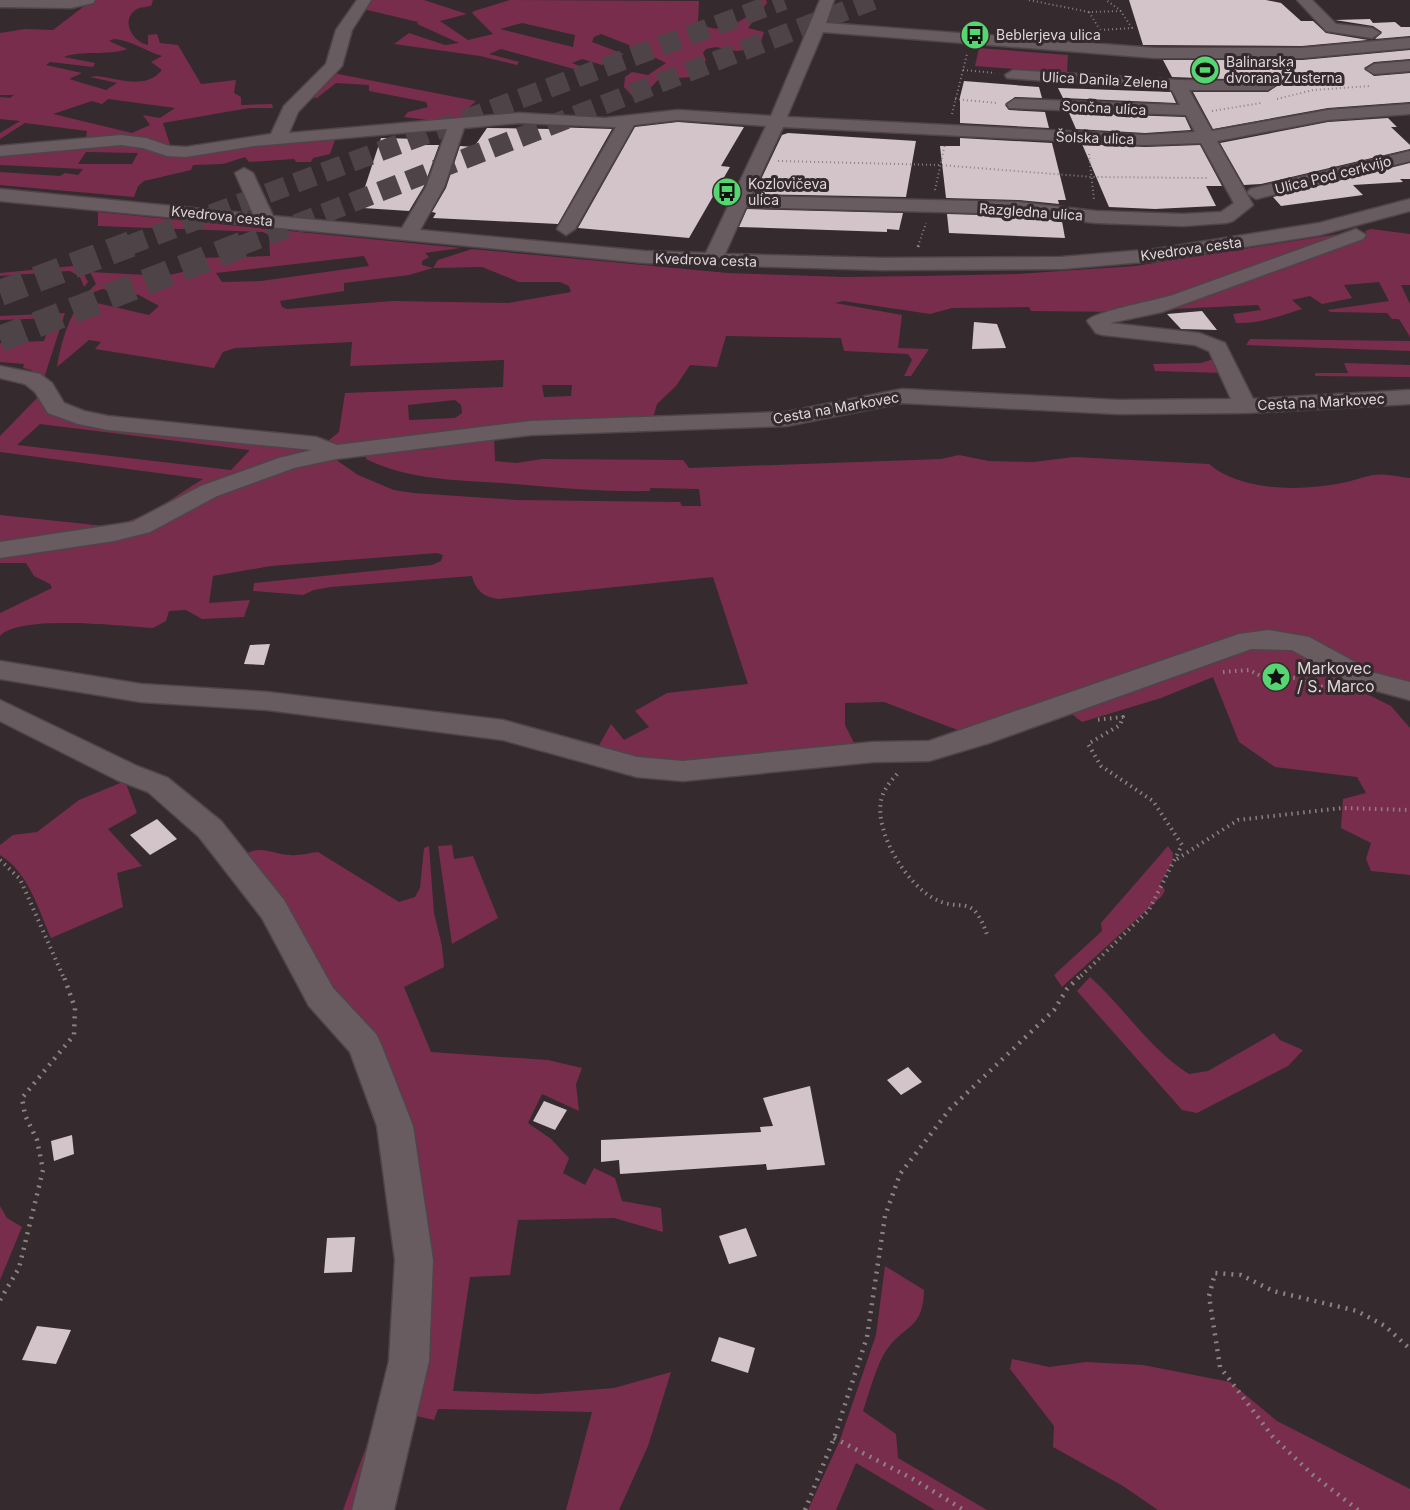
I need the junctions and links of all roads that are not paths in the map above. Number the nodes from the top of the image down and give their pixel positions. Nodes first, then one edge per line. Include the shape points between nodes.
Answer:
1 (88, 0) edge
2 (364, 0) edge
3 (827, 0) edge
4 (1304, 0) edge
5 (0, 3) edge
6 (818, 27) junction
7 (1406, 44) edge
8 (1410, 66) edge
9 (1374, 69) dead end
10 (1013, 75) road end
11 (1178, 85) junction
12 (1268, 85) dead end
13 (1015, 104) road end
14 (1403, 109) edge
15 (1193, 111) junction
16 (778, 120) junction
17 (627, 122) junction
18 (457, 124) junction
19 (1410, 124) edge
20 (1208, 137) junction
21 (277, 141) junction
22 (0, 151) edge
23 (1410, 156) edge
24 (244, 173) dead end
25 (1256, 193) dead end
26 (0, 195) edge
27 (738, 201) junction
28 (1410, 205) edge
29 (266, 221) junction
30 (1351, 221) junction
31 (1410, 224) edge
32 (566, 229) dead end
33 (408, 234) junction
34 (712, 261) junction
35 (0, 372) edge
36 (1410, 397) edge
37 (1245, 406) junction
38 (336, 452) junction
39 (0, 550) edge
40 (0, 670) edge
41 (1410, 691) edge
42 (0, 709) edge
43 (373, 1510) edge

1 - 5 street via 71,4
2 - 21 street via 344,30 334,66 290,110
3 - 6 street
4 - 7 street via 1331,28 1376,33
6 - 7 street via 1155,53 1302,52
6 - 16 street
8 - 9 street
10 - 11 street, Ulica Danila Zelena
11 - 12 street, Ulica Danila Zelena
11 - 15 street, Razgledna ulica
13 - 15 street, Sončna ulica
14 - 19 street
14 - 20 street, Šolska ulica via 1328,115
15 - 20 street, Razgledna ulica
16 - 17 street, Šolska ulica via 678,115
16 - 20 street, Šolska ulica via 1088,138
16 - 27 street
17 - 18 street, Šolska ulica via 519,118
17 - 32 street
18 - 21 street, Šolska ulica
18 - 33 street via 435,187
20 - 27 street, Razgledna ulica via 1244,205 1226,217 1183,220 1096,217 1019,208
21 - 22 street, Šolska ulica via 225,144 186,152 121,140
23 - 25 street, Ulica Pod cerkvijo
24 - 29 street
26 - 29 street, Kvedrova cesta
27 - 34 street
28 - 30 street, Kvedrova cesta
29 - 33 street, Kvedrova cesta
30 - 31 street
30 - 34 street, Kvedrova cesta via 1222,245 1061,263
30 - 37 street via 1356,235 1243,279 1144,311 1096,321 1102,329 1199,339 1218,347
33 - 34 street, Kvedrova cesta
35 - 38 street via 32,379 45,388 56,408 78,417 316,444
36 - 37 street, Cesta na Markovec
37 - 38 street, Cesta na Markovec via 1118,407 902,396 786,419 531,428
38 - 39 street, Cesta na Markovec via 287,463 209,492 141,527
40 - 41 street via 141,693 267,701 503,730 649,768 683,771 873,752 929,751 1248,640 1278,637 1311,646 1365,679
42 - 43 street via 158,785 210,829 273,909 321,997 364,1044 395,1126 414,1260 409,1361

